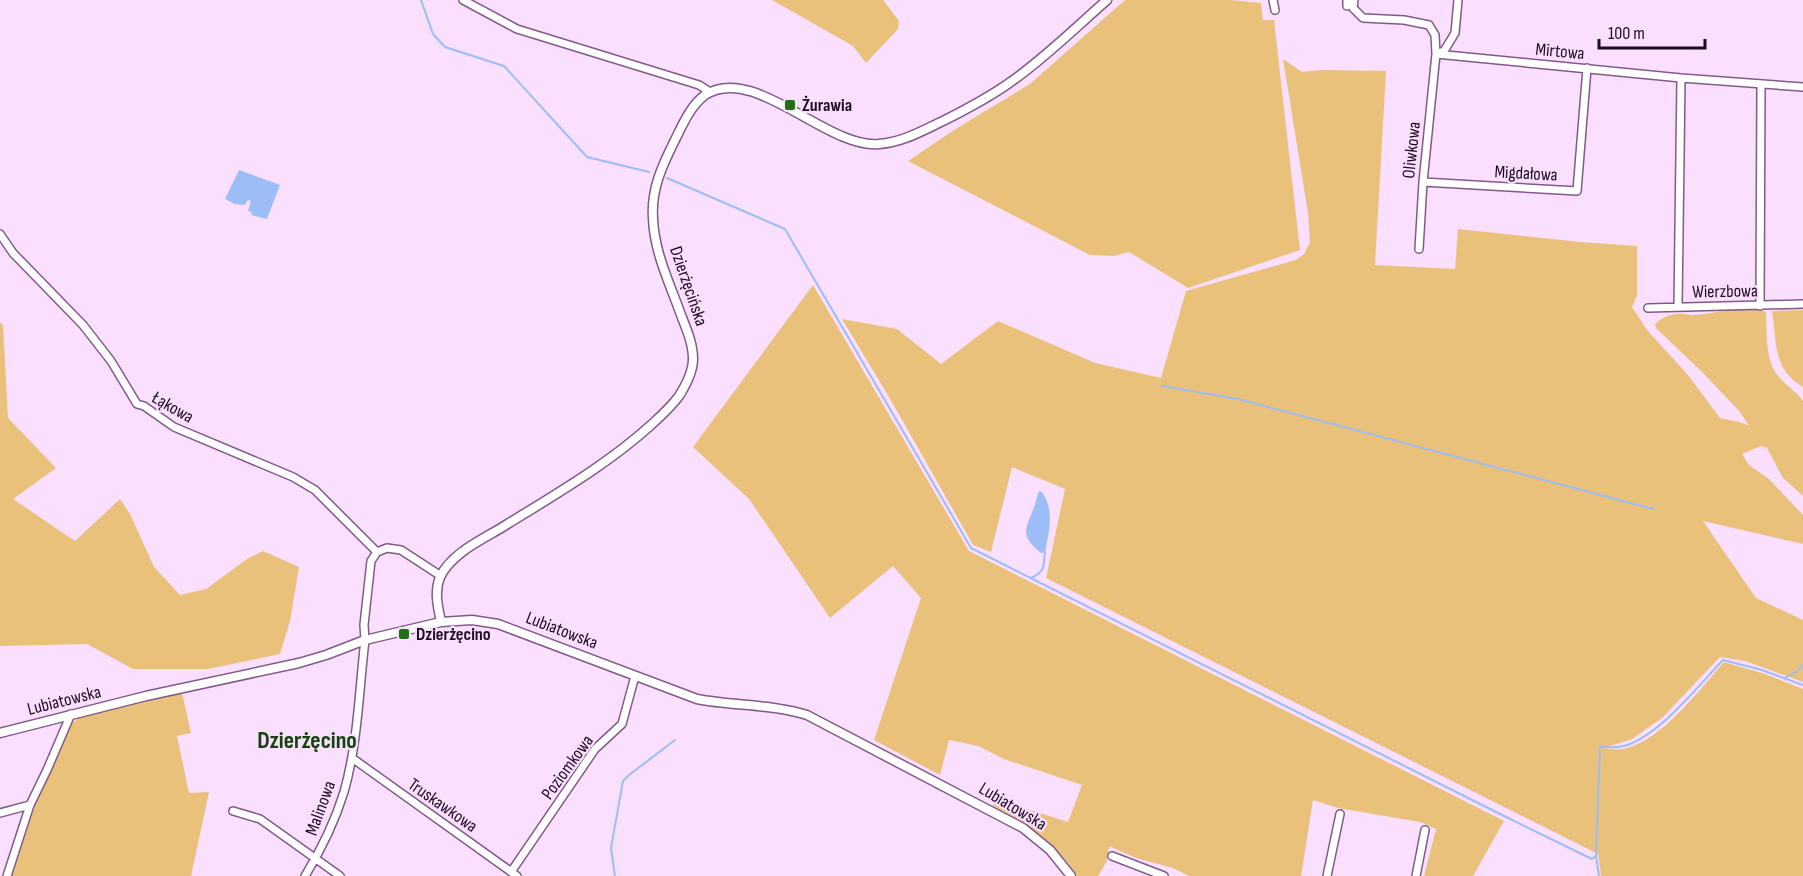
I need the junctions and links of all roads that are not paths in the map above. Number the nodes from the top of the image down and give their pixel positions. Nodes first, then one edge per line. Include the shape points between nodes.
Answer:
1 (463, 0) edge
2 (1107, 0) edge
3 (1273, 0) edge
4 (1354, 0) edge
5 (1458, 0) edge
6 (477, 4) edge
7 (1275, 10) dead end
8 (1436, 54) junction
9 (1587, 68) junction
10 (1681, 78) junction
11 (1761, 84) junction
12 (1803, 87) edge
13 (710, 92) junction
14 (1423, 182) junction
15 (0, 234) edge
16 (1419, 249) dead end
17 (1803, 304) edge
18 (1760, 306) junction
19 (1678, 307) junction
20 (1648, 308) dead end
21 (377, 552) junction
22 (441, 576) junction
23 (441, 622) junction
24 (365, 640) junction
25 (635, 676) junction
26 (71, 714) junction
27 (0, 733) edge
28 (352, 758) junction
29 (30, 805) junction
30 (234, 812) dead end
31 (0, 813) edge
32 (1340, 814) dead end
33 (1425, 830) dead end
34 (1112, 856) dead end
35 (315, 860) junction
36 (514, 874) edge
37 (7, 876) edge
38 (305, 876) edge
39 (340, 876) edge
40 (1071, 876) edge
41 (1164, 876) edge
42 (1327, 876) edge
43 (1416, 876) edge

1 - 6 street
2 - 13 street via 1010,83 978,103 896,141 858,142 742,89
3 - 7 street
4 - 8 street via 1353,8 1363,18 1429,26 1435,35
5 - 8 street via 1455,33 1444,51
6 - 13 street via 517,29 699,84
8 - 9 street, Mirtowa
8 - 14 street, Oliwkowa
9 - 10 street, Mirtowa
9 - 14 street, Migdałowa via 1577,191
10 - 11 street, Mirtowa
10 - 19 street
11 - 12 street, Mirtowa
11 - 18 street
13 - 22 street, Dzierżęcińska via 688,115 654,195 658,253 692,346 693,363 685,385 669,408 630,444 458,556
14 - 16 street, Oliwkowa
15 - 21 street, Łąkowa via 83,325 137,404 174,427 315,490
17 - 18 street, Wierzbowa
18 - 19 street, Wierzbowa
19 - 20 street, Wierzbowa
21 - 22 street via 387,548 401,550
21 - 24 street via 371,561
22 - 23 street via 437,588
23 - 24 street, Lubiatowska
23 - 25 street, Lubiatowska via 472,620 498,624
24 - 26 street, Lubiatowska via 299,663
24 - 28 street, Malinowa
25 - 36 street, Poziomkowa via 622,724 595,749
25 - 40 street, Lubiatowska via 697,699 807,715 1023,828 1050,850
26 - 27 street, Lubiatowska
26 - 29 street
28 - 35 street, Malinowa via 344,793
28 - 36 street, Truskawkowa
29 - 31 street
29 - 37 street
30 - 35 street via 260,819
32 - 42 street
33 - 43 street
34 - 41 street
35 - 38 street, Malinowa
35 - 39 street

